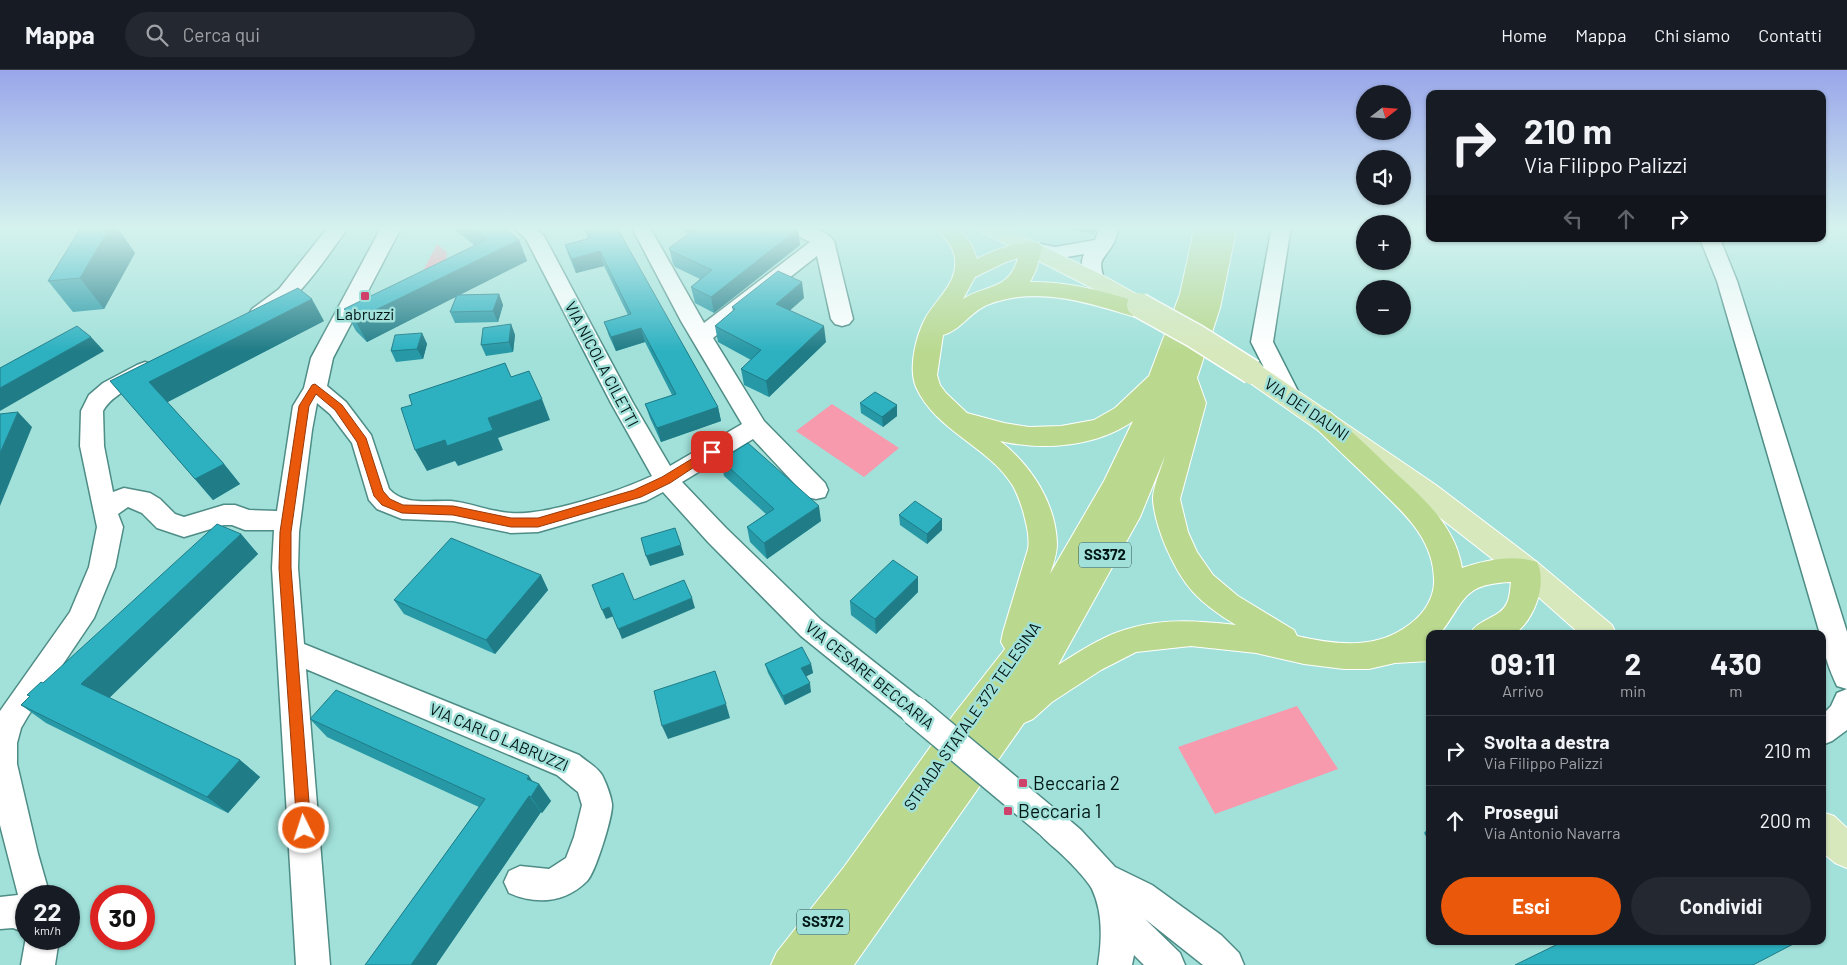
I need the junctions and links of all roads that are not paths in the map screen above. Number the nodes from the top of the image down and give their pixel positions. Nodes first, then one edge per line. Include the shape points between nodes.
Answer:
1 (306, 268) edge
2 (370, 268) edge
3 (549, 268) edge
4 (665, 268) edge
5 (789, 268) edge
6 (830, 268) edge
7 (967, 268) edge
8 (976, 268) edge
9 (1026, 268) edge
10 (1070, 268) edge
11 (1091, 268) edge
12 (1197, 268) edge
13 (1218, 268) edge
14 (1275, 268) edge
15 (1722, 268) edge
16 (967, 272) junction
17 (1094, 280) junction
18 (1002, 292) junction
19 (1159, 316) junction
20 (842, 320) dead end
21 (243, 322) edge
22 (932, 335) junction
23 (701, 336) junction
24 (162, 362) edge
25 (1172, 378) junction
26 (315, 388) junction
27 (1290, 397) junction
28 (1321, 418) junction
29 (959, 420) junction
30 (755, 427) junction
31 (666, 480) junction
32 (816, 490) dead end
33 (105, 511) junction
34 (287, 520) junction
35 (1526, 570) junction
36 (1448, 596) junction
37 (1495, 630) edge
38 (1596, 630) edge
39 (1426, 648) edge
40 (1395, 650) junction
41 (292, 651) junction
42 (1304, 651) junction
43 (1012, 664) junction
44 (1847, 677) edge
45 (1847, 702) edge
46 (1006, 723) junction
47 (1826, 730) edge
48 (1826, 832) edge
49 (1847, 851) edge
50 (1104, 878) junction
51 (520, 882) dead end
52 (31, 885) edge
53 (15, 911) edge
54 (0, 913) edge
55 (1117, 915) junction
56 (40, 950) edge
57 (38, 965) edge
58 (313, 965) edge
59 (790, 965) edge
60 (832, 965) edge
61 (1116, 965) edge
62 (1168, 965) edge
63 (1227, 965) edge

1 - 21 street via 286,294
2 - 26 street via 322,358
3 - 31 street, VIA NICOLA CILETTI
4 - 23 street
5 - 23 street
6 - 20 street
7 - 16 highway
8 - 16 highway
9 - 18 highway via 1023,277
10 - 17 main road, VIA DEI DAUNI
11 - 17 street
12 - 25 highway, STRADA STATALE 372 TELESINA / SS372
13 - 25 highway, STRADA STATALE 372 TELESINA / SS372 via 1209,308
14 - 27 street via 1262,342
15 - 44 street
16 - 22 highway via 957,292 936,319
17 - 19 main road, VIA DEI DAUNI, bridge
18 - 19 highway via 1033,288 1068,290
18 - 22 highway via 976,301
19 - 27 main road, VIA DEI DAUNI, bridge
22 - 29 highway via 925,357 925,378 935,397
23 - 30 street
24 - 33 street via 111,390 97,401 92,411 92,446
25 - 29 highway via 1112,422 1083,432 1028,436
25 - 42 highway via 1193,403 1166,499 1174,532 1186,558 1204,583 1228,605
25 - 43 highway, STRADA STATALE 372 TELESINA / SS372 via 1145,422 1116,483 1038,623
25 - 46 highway, STRADA STATALE 372 TELESINA / SS372 via 1126,517
26 - 31 street via 338,408 362,441 378,493 386,502 402,509 453,511 511,523 538,522 637,494
26 - 34 street via 304,406
27 - 28 main road, VIA DEI DAUNI
28 - 35 main road, VIA DEI DAUNI via 1426,492
28 - 36 highway via 1430,523 1446,552
29 - 43 highway via 1016,470 1034,500 1043,544 1034,583 1019,623
30 - 31 street
30 - 32 street
31 - 50 street, VIA CESARE BECCARIA, bridge via 811,628 1049,823
33 - 34 street via 124,497 141,500 166,521 184,527 224,515 236,515 246,520
33 - 52 street via 110,527 107,548 93,592 80,618 18,707 2,743 2,764
34 - 41 street via 285,568
35 - 36 highway via 1475,575 1460,583
35 - 37 highway via 1524,596 1518,612 1513,620
35 - 38 main road, VIA DEI DAUNI
36 - 40 highway via 1441,611 1425,630
39 - 40 highway
40 - 42 highway via 1369,656
41 - 51 street, VIA CARLO LABRUZZI via 568,765 590,783 597,805 590,837 577,869 552,885
41 - 58 street
42 - 46 highway via 1256,640 1191,634 1132,640 1090,661 1041,692
43 - 59 highway, STRADA STATALE 372 TELESINA / SS372 via 965,724 857,879
45 - 47 street via 1837,721
46 - 60 highway, STRADA STATALE 372 TELESINA / SS372
48 - 49 main road
50 - 55 street
50 - 63 street, VIA CESARE BECCARIA via 1141,896 1209,947
53 - 54 street
55 - 61 street via 1119,947
55 - 62 street
56 - 57 street

